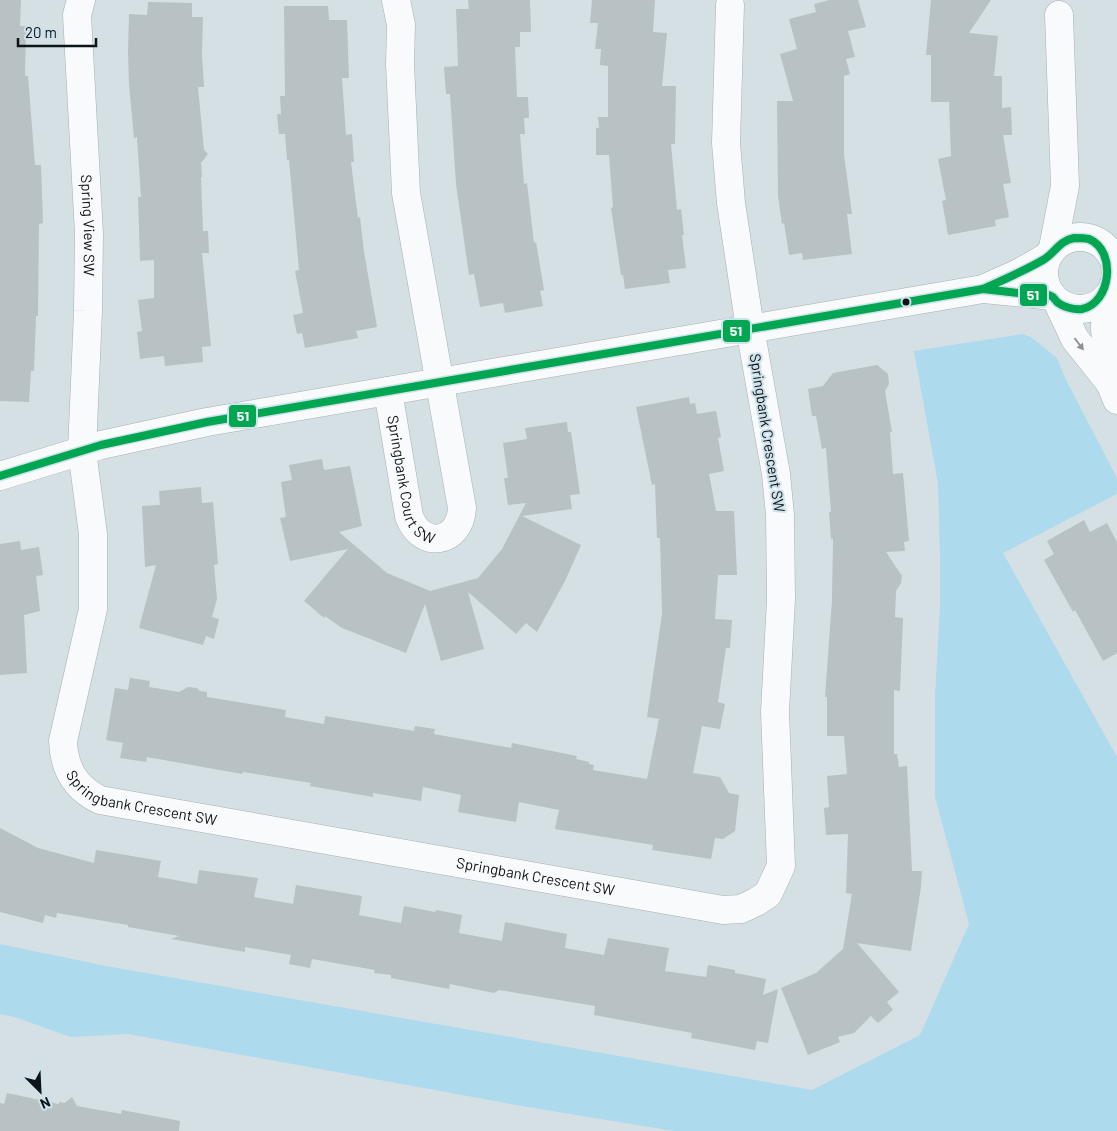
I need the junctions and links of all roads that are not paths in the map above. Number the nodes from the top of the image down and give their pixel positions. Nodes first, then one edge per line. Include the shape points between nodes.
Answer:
1 (81, 0) edge
2 (396, 0) edge
3 (730, 5) dead end
4 (1059, 15) dead end
5 (1065, 186) junction
6 (1108, 247) edge
7 (1050, 253) junction
8 (982, 289) junction
9 (1111, 293) edge
10 (1055, 299) junction
11 (750, 328) junction
12 (439, 383) junction
13 (388, 392) junction
14 (1114, 392) edge
15 (82, 451) junction
16 (0, 476) edge

1 - 15 street, Spring View SW via 77,14 89,234
2 - 12 street via 401,25 406,193
3 - 11 street, Springbank Crescent SW via 726,143 731,203
4 - 5 street
5 - 6 street via 1080,216
5 - 7 street
6 - 7 street via 1082,237 1067,240
6 - 9 street via 1116,270
7 - 8 street via 1019,273
7 - 10 street via 1044,275 1045,284
8 - 10 street
8 - 11 street
9 - 10 street via 1090,308 1071,308
9 - 14 street via 1105,329
10 -> 14 street via 1075,339
11 - 12 street
11 - 15 street, Springbank Crescent SW via 776,474 780,515 782,598 774,712 781,866 768,894 741,909 723,910 100,800 90,795 72,776 64,755 63,741 92,609 92,534
12 - 13 street
12 - 13 street, Springbank Court SW via 462,508 456,528 439,538 419,534 412,526
13 - 15 street via 207,422
15 - 16 street

